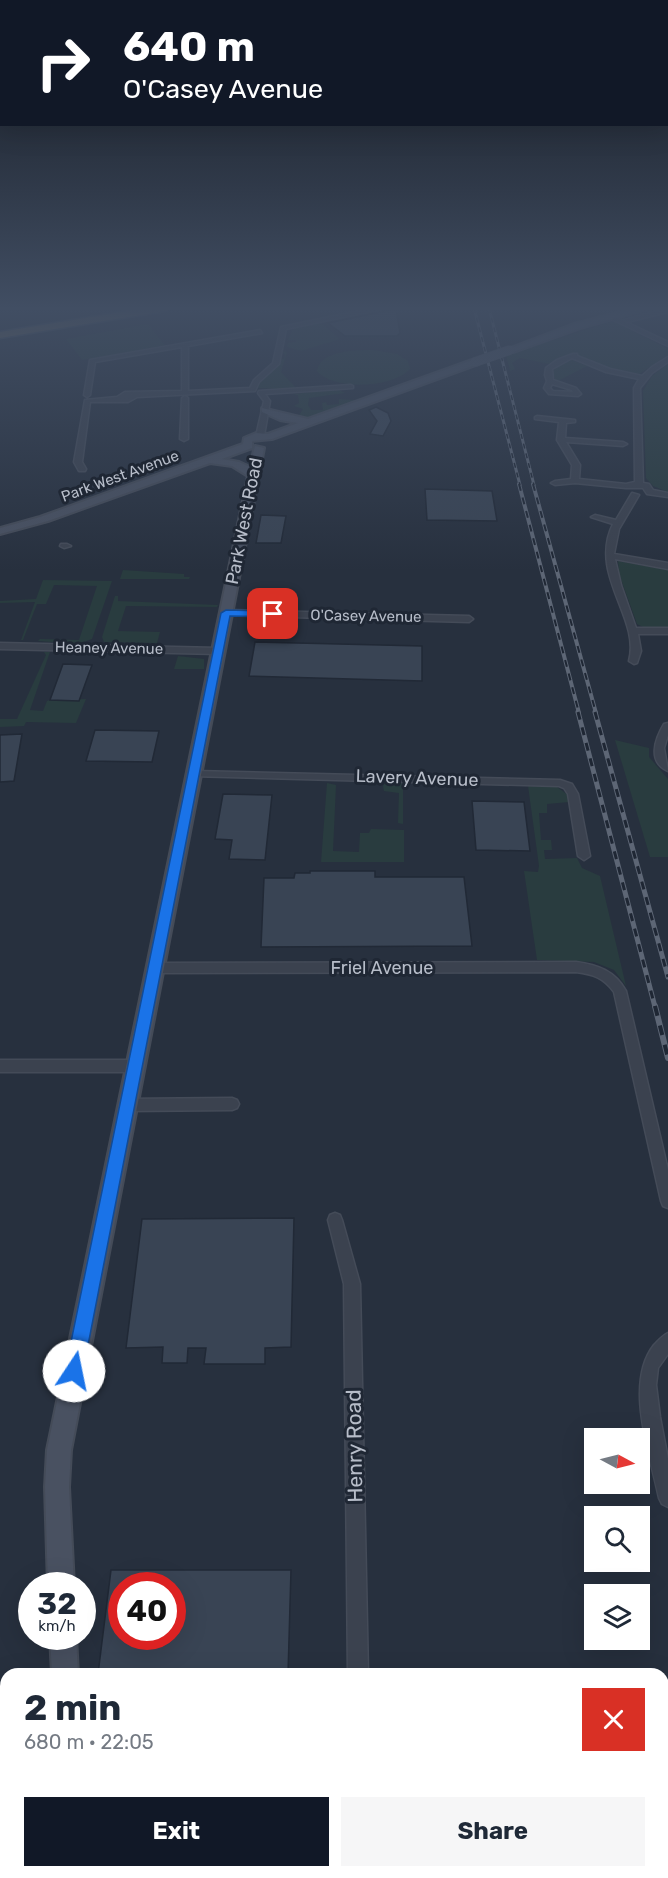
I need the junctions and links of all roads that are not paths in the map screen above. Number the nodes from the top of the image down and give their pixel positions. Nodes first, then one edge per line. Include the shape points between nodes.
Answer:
1 (185, 395) edge
2 (168, 396) edge
3 (258, 396) edge
4 (272, 396) edge
5 (383, 396) edge
6 (637, 396) edge
7 (90, 398) joint
8 (266, 404) junction
9 (537, 418) dead end
10 (563, 420) junction
11 (314, 421) junction
12 (573, 421) dead end
13 (184, 439) dead end
14 (561, 440) junction
15 (259, 442) junction
16 (623, 444) dead end
17 (208, 460) junction
18 (82, 469) dead end
19 (253, 475) junction
20 (575, 481) junction
21 (555, 483) dead end
22 (639, 484) junction
23 (626, 486) junction
24 (651, 492) junction
25 (635, 495) junction
26 (668, 495) edge
27 (595, 518) dead end
28 (616, 522) junction
29 (0, 531) edge
30 (610, 556) junction
31 (668, 566) edge
32 (226, 613) junction
33 (469, 619) dead end
34 (633, 631) junction
35 (668, 631) edge
36 (0, 646) edge
37 (218, 651) junction
38 (634, 661) dead end
39 (668, 726) edge
40 (668, 768) edge
41 (194, 774) junction
42 (584, 856) dead end
43 (154, 968) junction
44 (0, 1066) edge
45 (134, 1066) junction
46 (232, 1104) dead end
47 (127, 1105) junction
48 (668, 1201) edge
49 (335, 1220) dead end
50 (668, 1341) edge
51 (668, 1498) edge
52 (61, 1572) edge
53 (64, 1650) edge
54 (65, 1668) edge
55 (358, 1668) edge

1 - 13 street
2 - 7 street
3 - 8 street
4 - 8 street
5 - 11 street, Park West Avenue, bridge
6 - 22 street
7 - 18 street via 79,458
8 - 11 street via 287,420
8 - 15 street, Park West Road
9 - 10 street
10 - 12 street
10 - 14 street
11 - 15 street, Park West Avenue
14 - 16 street
14 - 20 street via 576,465
15 - 17 street, Park West Avenue
15 - 19 street, Park West Road
17 - 19 street via 239,464
17 - 29 street, Park West Avenue
19 - 32 street, Park West Road
20 - 21 street
20 - 23 street
22 - 23 street
22 - 24 street
23 - 25 street via 626,491
24 - 25 street
24 - 26 street
25 - 28 street
27 - 28 street
28 - 30 street
30 - 31 street
30 - 34 street
32 - 33 street, O'Casey Avenue
32 - 37 street, Park West Road
34 - 35 street
34 - 38 street via 637,649
36 - 37 street, Heaney Avenue
37 - 41 street, Park West Road
39 - 40 street via 658,750
41 - 42 street, Lavery Avenue via 558,782 568,786 573,794
41 - 43 street, Park West Road
43 - 45 street, Park West Road
43 - 48 street, Friel Avenue via 592,968 608,976 622,998
44 - 45 street
45 - 47 street, Park West Road
46 - 47 street
47 - 52 street, Park West Road via 59,1450
49 - 55 street, Henry Road via 352,1284
50 - 51 street via 654,1358 649,1373 649,1395
53 - 54 street

